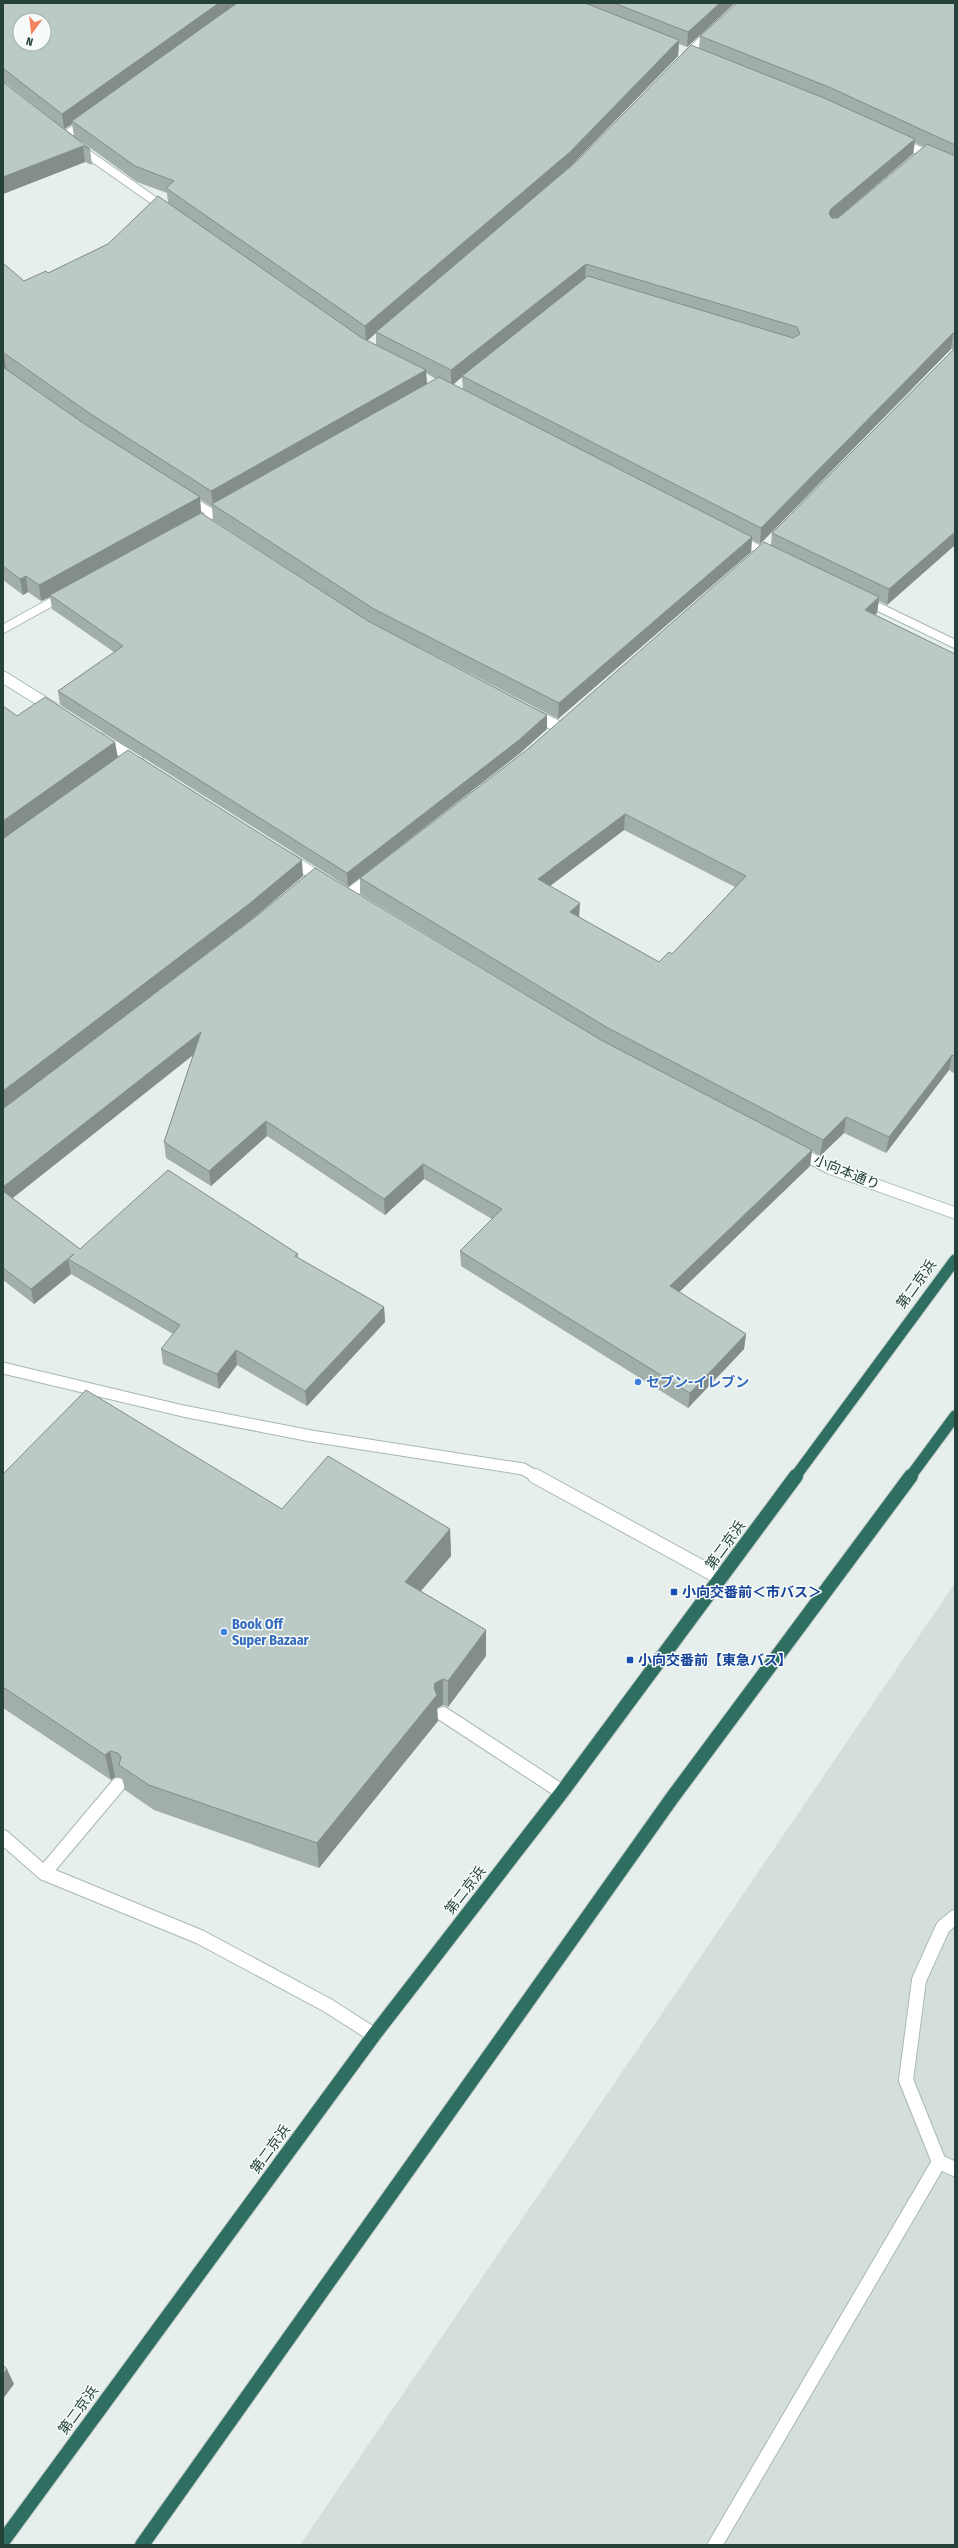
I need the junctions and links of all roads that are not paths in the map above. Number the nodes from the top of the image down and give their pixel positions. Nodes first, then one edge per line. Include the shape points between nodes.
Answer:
1 (720, 24) edge
2 (679, 63) edge
3 (90, 118) edge
4 (888, 137) edge
5 (955, 167) edge
6 (171, 213) edge
7 (181, 493) edge
8 (234, 502) edge
9 (213, 514) junction
10 (203, 520) junction
11 (216, 528) edge
12 (182, 531) edge
13 (726, 533) edge
14 (764, 548) junction
15 (750, 560) edge
16 (783, 561) edge
17 (72, 591) edge
18 (855, 596) edge
19 (3, 629) edge
20 (955, 644) edge
21 (3, 677) edge
22 (524, 710) edge
23 (64, 715) edge
24 (559, 728) edge
25 (91, 732) edge
26 (144, 766) edge
27 (282, 854) edge
28 (379, 871) edge
29 (315, 875) junction
30 (303, 885) edge
31 (348, 895) junction
32 (361, 904) edge
33 (787, 1146) edge
34 (955, 1213) edge
35 (955, 1260) edge
36 (3, 1368) edge
37 (955, 1416) edge
38 (721, 1578) junction
39 (443, 1714) edge
40 (118, 1785) edge
41 (562, 1792) junction
42 (3, 1837) edge
43 (44, 1872) junction
44 (955, 1917) edge
45 (374, 2035) junction
46 (940, 2162) junction
47 (955, 2169) edge
48 (3, 2541) edge
49 (142, 2545) edge
50 (715, 2545) edge

1 - 2 street
3 - 6 street via 61,134
4 - 5 street via 921,155
7 - 9 street
8 - 9 street
9 - 10 street
10 - 11 street
10 - 12 street
13 - 14 street
14 - 15 street
14 - 16 street
17 - 19 street
18 - 20 street
21 - 23 street
22 - 24 street
25 - 26 street via 128,759
27 - 29 street
28 - 31 street
29 - 30 street
29 - 31 street
31 - 32 street
33 - 34 street, 小向本通り via 829,1168
35 - 38 highway, 第二京浜
36 - 38 street via 183,1411 304,1434 523,1469
37 - 49 highway via 672,1798
38 - 41 highway, 第二京浜
39 - 41 street
40 - 43 street
41 - 45 highway, 第二京浜
42 - 43 street
43 - 45 street via 200,1937 327,2005
44 - 46 street via 943,1927 919,1980 906,2080
45 - 48 highway, 第二京浜
46 - 47 street
46 - 50 street

